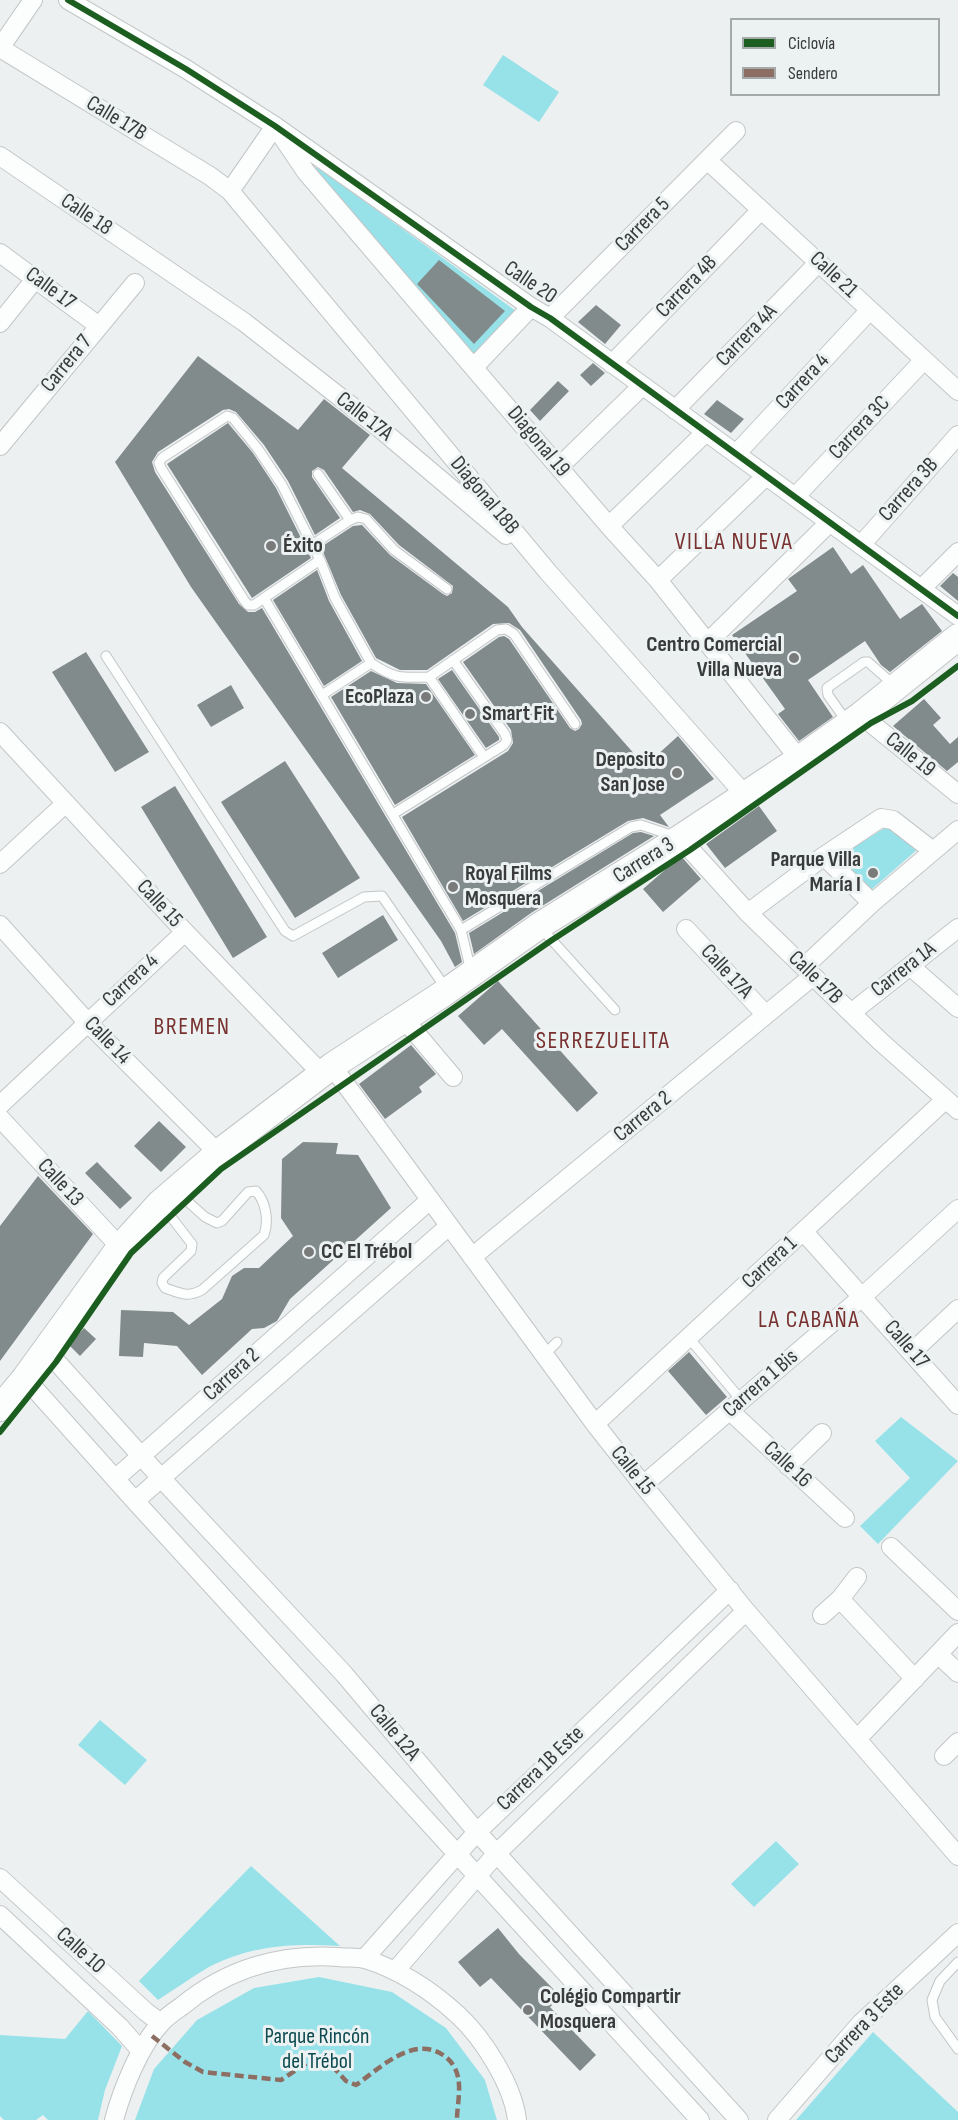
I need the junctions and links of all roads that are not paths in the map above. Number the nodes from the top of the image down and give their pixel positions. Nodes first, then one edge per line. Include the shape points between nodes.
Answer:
1 (33, 0) edge
2 (68, 0) edge
3 (0, 48) edge
4 (274, 126) junction
5 (736, 131) dead end
6 (0, 156) edge
7 (707, 160) junction
8 (230, 191) junction
9 (761, 210) junction
10 (0, 253) edge
11 (819, 262) junction
12 (173, 273) joint
13 (36, 278) junction
14 (135, 283) dead end
15 (531, 307) junction
16 (870, 310) junction
17 (550, 318) junction
18 (0, 323) edge
19 (99, 326) junction
20 (924, 360) junction
21 (612, 364) junction
22 (474, 367) junction
23 (642, 386) junction
24 (958, 391) edge
25 (675, 410) junction
26 (706, 432) junction
27 (958, 435) edge
28 (0, 446) edge
29 (736, 454) junction
30 (559, 467) junction
31 (318, 474) dead end
32 (766, 476) junction
33 (795, 497) junction
34 (350, 519) junction
35 (829, 523) junction
36 (609, 526) junction
37 (312, 545) junction
38 (861, 545) junction
39 (958, 552) edge
40 (320, 560) junction
41 (548, 572) junction
42 (658, 580) junction
43 (921, 589) junction
44 (447, 590) dead end
45 (264, 598) junction
46 (958, 616) edge
47 (958, 637) edge
48 (708, 642) junction
49 (106, 656) dead end
50 (453, 660) junction
51 (372, 663) junction
52 (429, 677) junction
53 (896, 686) junction
54 (322, 694) junction
55 (855, 720) junction
56 (575, 724) dead end
57 (0, 732) edge
58 (484, 757) junction
59 (799, 759) junction
60 (958, 794) edge
61 (745, 795) junction
62 (66, 803) junction
63 (393, 814) junction
64 (958, 830) edge
65 (680, 838) junction
66 (933, 851) junction
67 (824, 856) junction
68 (0, 864) edge
69 (872, 903) junction
70 (748, 913) junction
71 (0, 925) edge
72 (540, 926) junction
73 (958, 928) edge
74 (686, 929) dead end
75 (461, 930) junction
76 (185, 932) junction
77 (910, 966) junction
78 (808, 971) junction
79 (471, 974) junction
80 (447, 990) junction
81 (958, 1008) edge
82 (615, 1010) dead end
83 (851, 1012) junction
84 (766, 1015) junction
85 (404, 1019) junction
86 (87, 1022) junction
87 (327, 1070) junction
88 (453, 1077) dead end
89 (0, 1105) edge
90 (951, 1105) edge
91 (0, 1119) edge
92 (218, 1153) junction
93 (167, 1196) junction
94 (430, 1200) junction
95 (958, 1209) edge
96 (449, 1226) junction
97 (804, 1232) junction
98 (120, 1248) junction
99 (472, 1257) junction
100 (863, 1296) junction
101 (958, 1309) edge
102 (688, 1338) junction
103 (46, 1350) junction
104 (912, 1352) junction
105 (25, 1378) junction
106 (958, 1405) edge
107 (736, 1406) junction
108 (0, 1408) edge
109 (594, 1424) junction
110 (822, 1433) dead end
111 (141, 1456) junction
112 (788, 1466) junction
113 (161, 1478) junction
114 (115, 1479) junction
115 (643, 1485) junction
116 (135, 1501) junction
117 (845, 1518) dead end
118 (891, 1547) dead end
119 (856, 1577) dead end
120 (730, 1590) junction
121 (840, 1599) junction
122 (746, 1611) junction
123 (958, 1611) edge
124 (822, 1615) dead end
125 (958, 1633) edge
126 (938, 1654) junction
127 (958, 1673) edge
128 (915, 1679) junction
129 (858, 1738) junction
130 (958, 1742) edge
131 (944, 1756) dead end
132 (477, 1832) junction
133 (954, 1843) edge
134 (456, 1853) junction
135 (497, 1853) junction
136 (476, 1876) junction
137 (0, 1878) edge
138 (0, 1916) edge
139 (958, 1933) edge
140 (364, 1959) junction
141 (958, 1962) edge
142 (395, 1971) junction
143 (161, 2023) junction
144 (958, 2049) edge
145 (141, 2051) junction
146 (114, 2120) edge
147 (517, 2120) edge
148 (700, 2120) edge
149 (739, 2120) edge
150 (777, 2120) edge

1 - 3 street
2 - 4 street, Calle 20
3 - 8 street, Calle 17B
4 - 8 street
4 - 15 street, Calle 20
4 - 22 street, Diagonal 19 via 306,172
5 - 7 street, Carrera 5
6 - 12 street, Calle 18
7 - 9 street, Calle 21
7 - 17 street, Carrera 5
8 - 41 street, Diagonal 18B
9 - 11 street, Calle 21
9 - 21 street, Carrera 4B
10 - 13 street, Calle 17
11 - 16 street, Calle 21
11 - 25 street, Carrera 4A
12 - 41 street, Calle 17A via 244,322 377,426
13 - 18 street
13 - 19 street, Calle 17
14 - 19 street, Carrera 7
15 - 17 street, Calle 20
15 - 22 street
16 - 20 street, Calle 21
16 - 29 street, Carrera 4
17 - 21 street, Calle 20
19 - 28 street, Carrera 7
20 - 24 street, Calle 21
20 - 33 street, Carrera 3C
21 - 23 street, Calle 20
22 - 30 street, Diagonal 19
23 - 25 street, Calle 20
23 - 30 street
25 - 26 street, Calle 20
26 - 29 street, Calle 20
26 - 36 street
27 - 38 street, Carrera 3B
29 - 32 street, Calle 20
30 - 36 street, Diagonal 19
31 - 34 lane
32 - 33 street, Calle 20
32 - 42 street
33 - 35 street, Calle 20
34 - 37 lane
34 - 44 lane via 366,519 394,550
35 - 38 street, Calle 20
35 - 48 street
36 - 42 street, Diagonal 19
37 - 40 lane
37 - 45 lane via 282,485 233,418 220,419 162,458 161,468 243,600 248,605
38 - 43 street, Calle 20
39 - 43 street
40 - 45 lane
40 - 51 lane via 335,598
41 - 61 street, Diagonal 18B
42 - 48 street, Diagonal 19
43 - 46 street, Calle 20
45 - 54 lane
47 - 53 main road, Carrera 3
48 - 59 street, Diagonal 19
49 - 80 lane via 285,931 293,936 364,897 382,896
50 - 52 lane
50 - 56 lane via 497,630 506,629 514,634
50 - 58 lane via 506,734 504,745
51 - 52 lane via 399,678
51 - 54 lane
52 - 58 lane
53 - 55 main road, Carrera 3
53 - 55 lane via 864,662 827,688 828,695
54 - 63 lane
55 - 59 main road, Carrera 3
55 - 60 street, Calle 19
57 - 62 street, Calle 15
58 - 63 lane
59 - 61 main road, Carrera 3
61 - 65 main road, Carrera 3
62 - 68 street
62 - 76 street, Calle 15
63 - 75 lane
64 - 66 street, Carrera 2
65 - 70 street, Calle 17B
65 - 72 main road, Carrera 3
65 - 75 lane via 641,825 631,827
66 - 67 street via 892,820 881,818
66 - 69 street, Carrera 2
67 - 69 street
67 - 70 street
69 - 78 street, Carrera 2
70 - 78 street, Calle 17B
71 - 86 street, Calle 14
72 - 79 main road, Carrera 3
72 - 82 lane
73 - 77 street, Carrera 1A
74 - 84 street, Calle 17A
75 - 79 lane
76 - 86 street, Carrera 4
76 - 87 street, Calle 15
77 - 81 street
77 - 83 street, Carrera 1A
78 - 83 street, Calle 17B
78 - 84 street, Carrera 2
79 - 80 main road, Carrera 3
80 - 85 main road, Carrera 3
83 - 90 street, Calle 17B via 877,1047
84 - 99 street, Carrera 2
85 - 87 main road, Carrera 3
85 - 88 street
86 - 89 street, Carrera 4
86 - 92 street, Calle 14
87 - 92 main road, Carrera 3
87 - 94 street, Calle 15
90 - 97 street, Carrera 1
91 - 98 street, Calle 13
92 - 93 main road, Carrera 3
93 - 93 lane via 192,1244 191,1251 163,1278 165,1288 192,1295 202,1290 264,1235 267,1225 256,1191 248,1192 217,1223
93 - 98 main road, Carrera 3
94 - 96 street, Calle 15
94 - 111 street, Carrera 2
95 - 100 street, Carrera 1 Bis
96 - 99 street, Calle 15
96 - 113 street, Carrera 2 via 312,1353
97 - 100 street, Calle 17
97 - 102 street, Carrera 1
98 - 103 main road, Carrera 3
99 - 109 street, Calle 15 via 550,1348
100 - 104 street, Calle 17
100 - 107 street, Carrera 1 Bis
101 - 104 street
102 - 107 lane
102 - 109 street, Carrera 1
103 - 105 main road, Carrera 3
103 - 111 street, Calle 12A
104 - 106 street, Calle 17
105 - 108 main road, Carrera 3
105 - 114 street, Calle 12A
107 - 112 street, Calle 16
107 - 115 street, Carrera 1 Bis
109 - 115 street, Calle 15
110 - 112 street
111 - 113 street, Calle 12A
111 - 114 street, Carrera 2
112 - 117 street, Calle 16
113 - 116 street, Carrera 2
113 - 132 street, Calle 12A via 344,1674
114 - 116 street, Calle 12A
115 - 120 street, Calle 15
116 - 134 street, Calle 12A
118 - 123 street
119 - 121 street
120 - 122 street, Calle 15
120 - 132 street, Carrera 1B Este
121 - 124 street
121 - 128 street
122 - 129 street, Calle 15
122 - 135 street, Carrera 1B Este
125 - 126 street
126 - 127 street
126 - 128 street
128 - 129 street
129 - 133 street, Calle 15
130 - 131 street
132 - 134 street, Carrera 1B Este
132 - 135 street, Calle 12A
134 - 136 street, Calle 12A
134 - 140 street, Carrera 1B Este
135 - 136 street, Carrera 1B Este
135 - 149 street, Calle 12A
136 - 142 street, Carrera 1B Este
136 - 148 street, Calle 12A
137 - 143 street, Calle 10
138 - 145 street, Calle 10
139 - 150 street, Carrera 3 Este via 861,2023
140 - 142 street
140 - 143 street via 281,1959 239,1970 201,1990
141 - 144 lane via 940,1981 932,2001 935,2018
142 - 147 street via 437,1995 473,2028 500,2069
143 - 145 street
145 - 146 street

